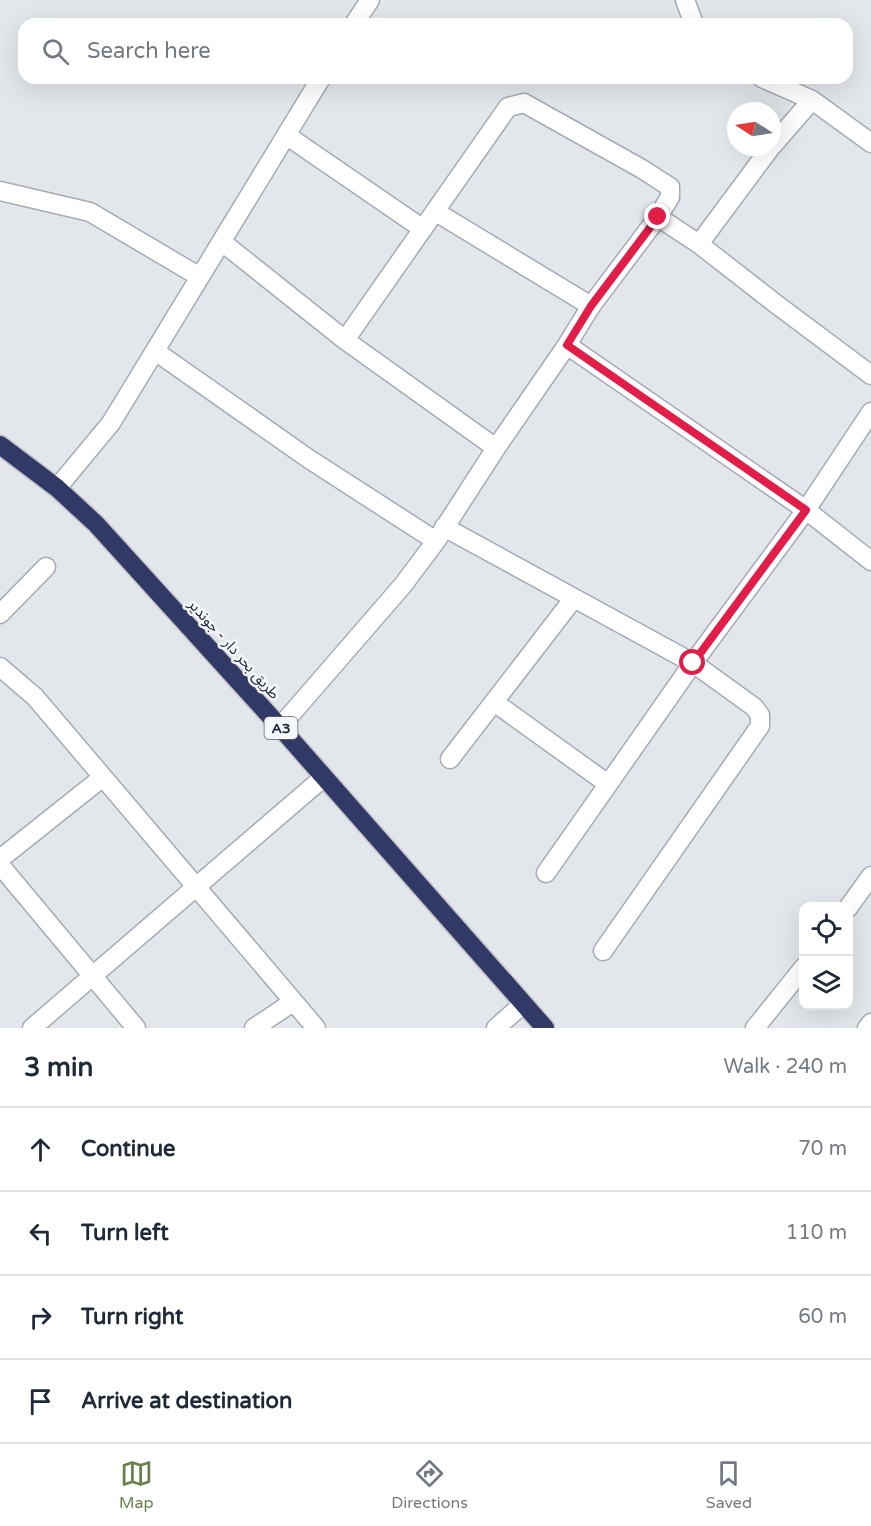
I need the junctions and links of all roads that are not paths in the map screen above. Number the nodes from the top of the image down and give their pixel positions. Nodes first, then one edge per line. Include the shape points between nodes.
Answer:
1 (370, 0) edge
2 (685, 0) edge
3 (358, 18) edge
4 (692, 18) edge
5 (317, 84) edge
6 (776, 84) edge
7 (812, 100) junction
8 (286, 135) junction
9 (781, 136) edge
10 (871, 143) edge
11 (765, 156) edge
12 (0, 191) edge
13 (436, 212) junction
14 (658, 217) junction
15 (423, 229) junction
16 (222, 242) junction
17 (699, 244) junction
18 (200, 278) junction
19 (591, 306) junction
20 (345, 340) junction
21 (567, 345) junction
22 (155, 351) junction
23 (871, 375) edge
24 (871, 412) edge
25 (0, 445) edge
26 (496, 448) junction
27 (57, 488) junction
28 (806, 510) junction
29 (440, 534) junction
30 (871, 561) edge
31 (46, 567) dead end
32 (574, 598) junction
33 (0, 614) edge
34 (693, 663) junction
35 (0, 667) edge
36 (494, 702) junction
37 (280, 727) junction
38 (450, 759) dead end
39 (103, 777) junction
40 (324, 777) junction
41 (608, 784) junction
42 (0, 859) edge
43 (0, 865) edge
44 (546, 873) dead end
45 (871, 876) edge
46 (197, 887) junction
47 (853, 903) edge
48 (603, 951) dead end
49 (799, 973) edge
50 (94, 976) junction
51 (293, 1002) junction
52 (523, 1004) junction
53 (871, 1023) edge
54 (32, 1028) edge
55 (136, 1028) edge
56 (254, 1028) edge
57 (316, 1028) edge
58 (496, 1028) edge
59 (545, 1028) edge
60 (755, 1028) edge
61 (867, 1028) edge

1 - 3 street
2 - 4 street
5 - 8 street
6 - 7 street
7 - 9 street
7 - 10 street
8 - 15 street
8 - 16 street
11 - 17 street
12 - 18 street via 90,213
13 - 14 street via 508,107 524,103 670,188 670,197
13 - 15 street
13 - 19 street
14 - 17 street
14 - 19 street
15 - 20 street
16 - 18 street
16 - 20 street
17 - 23 street
18 - 22 street
19 - 21 street
20 - 26 street
21 - 26 street
21 - 28 street
22 - 27 street via 111,423
22 - 29 street via 309,459
24 - 28 street
25 - 27 highway, طريق بحر دار - جوندير / A3
26 - 29 street
27 - 37 highway, طريق بحر دار - جوندير / A3 via 96,524
28 - 30 street
28 - 34 street
29 - 32 street
29 - 37 street via 403,585
31 - 33 street
32 - 34 street
32 - 36 street
34 - 41 street
34 - 48 street via 754,707 760,715 760,726
35 - 39 street via 35,697
36 - 38 street
36 - 41 street
37 - 40 highway, طريق بحر دار - جوندير / A3
39 - 42 street
39 - 46 street
40 - 46 street
40 - 52 highway, طريق بحر دار - جوندير / A3
41 - 44 street
43 - 50 street
45 - 47 street
46 - 50 street
46 - 51 street
49 - 60 street
50 - 54 street
50 - 55 street
51 - 56 street
51 - 57 street
52 - 58 street
52 - 59 highway, طريق بحر دار - جوندير / A3
53 - 61 street

